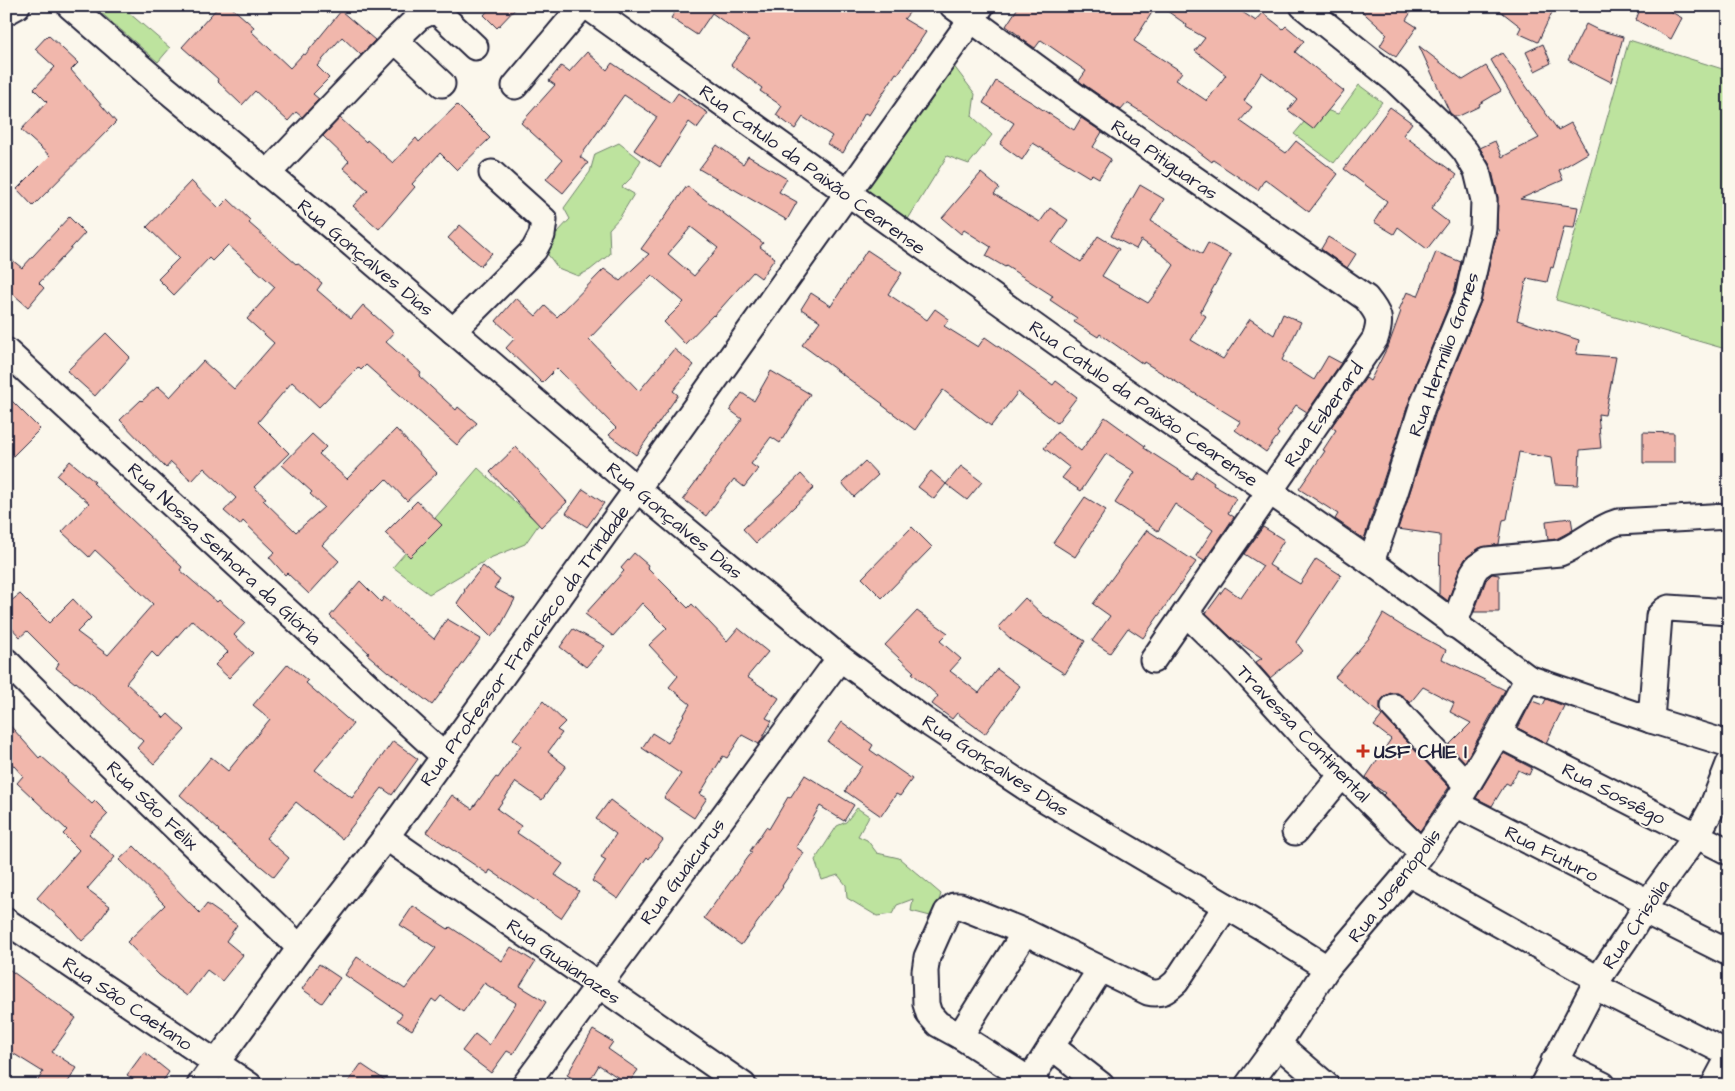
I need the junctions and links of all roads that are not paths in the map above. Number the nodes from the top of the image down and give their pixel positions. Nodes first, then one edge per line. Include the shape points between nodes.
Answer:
1 (17, 6) edge
2 (70, 6) edge
3 (582, 6) edge
4 (587, 6) edge
5 (1303, 6) edge
6 (969, 11) edge
7 (6, 12) edge
8 (395, 40) junction
9 (475, 47) dead end
10 (442, 84) dead end
11 (515, 86) dead end
12 (492, 172) dead end
13 (267, 174) junction
14 (848, 194) junction
15 (1377, 312) joint
16 (453, 331) junction
17 (6, 351) edge
18 (637, 490) junction
19 (1270, 491) junction
20 (1729, 516) edge
21 (1371, 562) junction
22 (1729, 612) edge
23 (1186, 613) junction
24 (1454, 625) junction
25 (840, 658) junction
26 (1153, 660) dead end
27 (6, 661) edge
28 (1528, 678) junction
29 (1394, 707) dead end
30 (1651, 720) junction
31 (1498, 734) junction
32 (1729, 744) edge
33 (444, 756) junction
34 (1729, 764) edge
35 (1342, 774) junction
36 (1462, 794) junction
37 (1295, 832) dead end
38 (1697, 835) junction
39 (386, 837) junction
40 (1729, 852) edge
41 (1422, 853) junction
42 (1408, 873) junction
43 (1226, 906) junction
44 (1646, 906) junction
45 (7, 923) edge
46 (1025, 932) junction
47 (300, 948) junction
48 (1729, 954) edge
49 (1327, 968) junction
50 (1100, 970) junction
51 (1596, 982) junction
52 (598, 985) junction
53 (960, 1036) junction
54 (1278, 1044) junction
55 (1051, 1046) junction
56 (1729, 1056) edge
57 (1554, 1061) junction
58 (217, 1063) junction
59 (1033, 1082) edge
60 (200, 1085) edge
61 (249, 1085) edge
62 (525, 1085) edge
63 (743, 1085) edge
64 (1101, 1085) edge
65 (1248, 1085) edge
66 (1326, 1085) edge
67 (1543, 1085) edge
68 (1603, 1085) edge
69 (1714, 1085) edge

1 - 7 street
2 - 13 street, Rua Gonçalves Dias
3 - 11 street
4 - 14 street, Rua Catulo da Paixão Cearense
5 - 21 street, Rua Hermílio Gomes via 1396,81 1442,125 1465,151 1477,171 1484,200 1483,229 1468,296 1422,407
6 - 14 street, Rua Professor Francisco da Trindade
6 - 15 street, Rua Pitiguaras via 1078,98 1366,298
8 - 9 street via 419,17 430,12 439,13
8 - 10 street
8 - 13 street
12 - 16 street via 544,220 542,235 534,250
13 - 16 street, Rua Gonçalves Dias
14 - 18 street, Rua Professor Francisco da Trindade
14 - 19 street, Rua Catulo da Paixão Cearense
15 - 19 street, Rua Esberard via 1379,326 1375,339
16 - 18 street, Rua Gonçalves Dias
17 - 33 street, Rua Nossa Senhora da Glória
18 - 25 street, Rua Gonçalves Dias
18 - 33 street, Rua Professor Francisco da Trindade
19 - 21 street, Rua Catulo da Paixão Cearense
19 - 23 street, Rua Esberard
20 - 24 street via 1618,522 1609,524 1560,554 1487,560 1473,574
21 - 24 street, Rua Catulo da Paixão Cearense
22 - 30 street via 1669,608 1661,613
23 - 26 street, Rua Esberard
23 - 35 street, Travessa Continental
24 - 28 street, Rua Catulo da Paixão Cearense
25 - 43 street, Rua Gonçalves Dias via 924,720 1036,794
25 - 52 street, Rua Guaicurus
27 - 47 street, Rua São Félix
28 - 30 street, Rua Catulo da Paixão Cearense
28 - 31 street, Rua Josenópolis
29 - 36 street, Rua Futuro
30 - 32 street, Rua Catulo da Paixão Cearense
31 - 36 street, Rua Josenópolis
31 - 38 street, Rua Sossêgo
33 - 39 street, Rua Professor Francisco da Trindade
34 - 38 street, Rua Crisólia
35 - 37 street
35 - 41 street, Travessa Continental
36 - 41 street, Rua Josenópolis
36 - 44 street, Rua Futuro
38 - 40 street, Rua Sossêgo
38 - 44 street, Rua Crisólia
39 - 47 street, Rua Professor Francisco da Trindade
39 - 52 street, Rua Guaianazes
41 - 42 street, Rua Josenópolis
42 - 49 street, Rua Josenópolis
42 - 51 street
43 - 49 street, Rua Gonçalves Dias
43 - 50 street via 1166,992 1148,992
44 - 48 street, Rua Futuro
44 - 51 street, Rua Crisólia
45 - 58 street, Rua São Caetano
46 - 50 street
46 - 53 street
46 - 53 street via 960,906 954,906 947,912 927,957 926,1004 932,1019
47 - 58 street, Rua Professor Francisco da Trindade
49 - 54 street, Rua Josenópolis
50 - 55 street
51 - 56 street
51 - 57 street, Rua Crisólia
52 - 62 street, Rua Guaicurus
52 - 63 street, Rua Guaianazes
53 - 59 street
54 - 65 street, Rua Josenópolis
54 - 66 street
55 - 59 street
55 - 64 street
56 - 69 street
57 - 67 street, Rua Crisólia
57 - 68 street
58 - 60 street, Rua Professor Francisco da Trindade
58 - 61 street, Rua São Caetano

